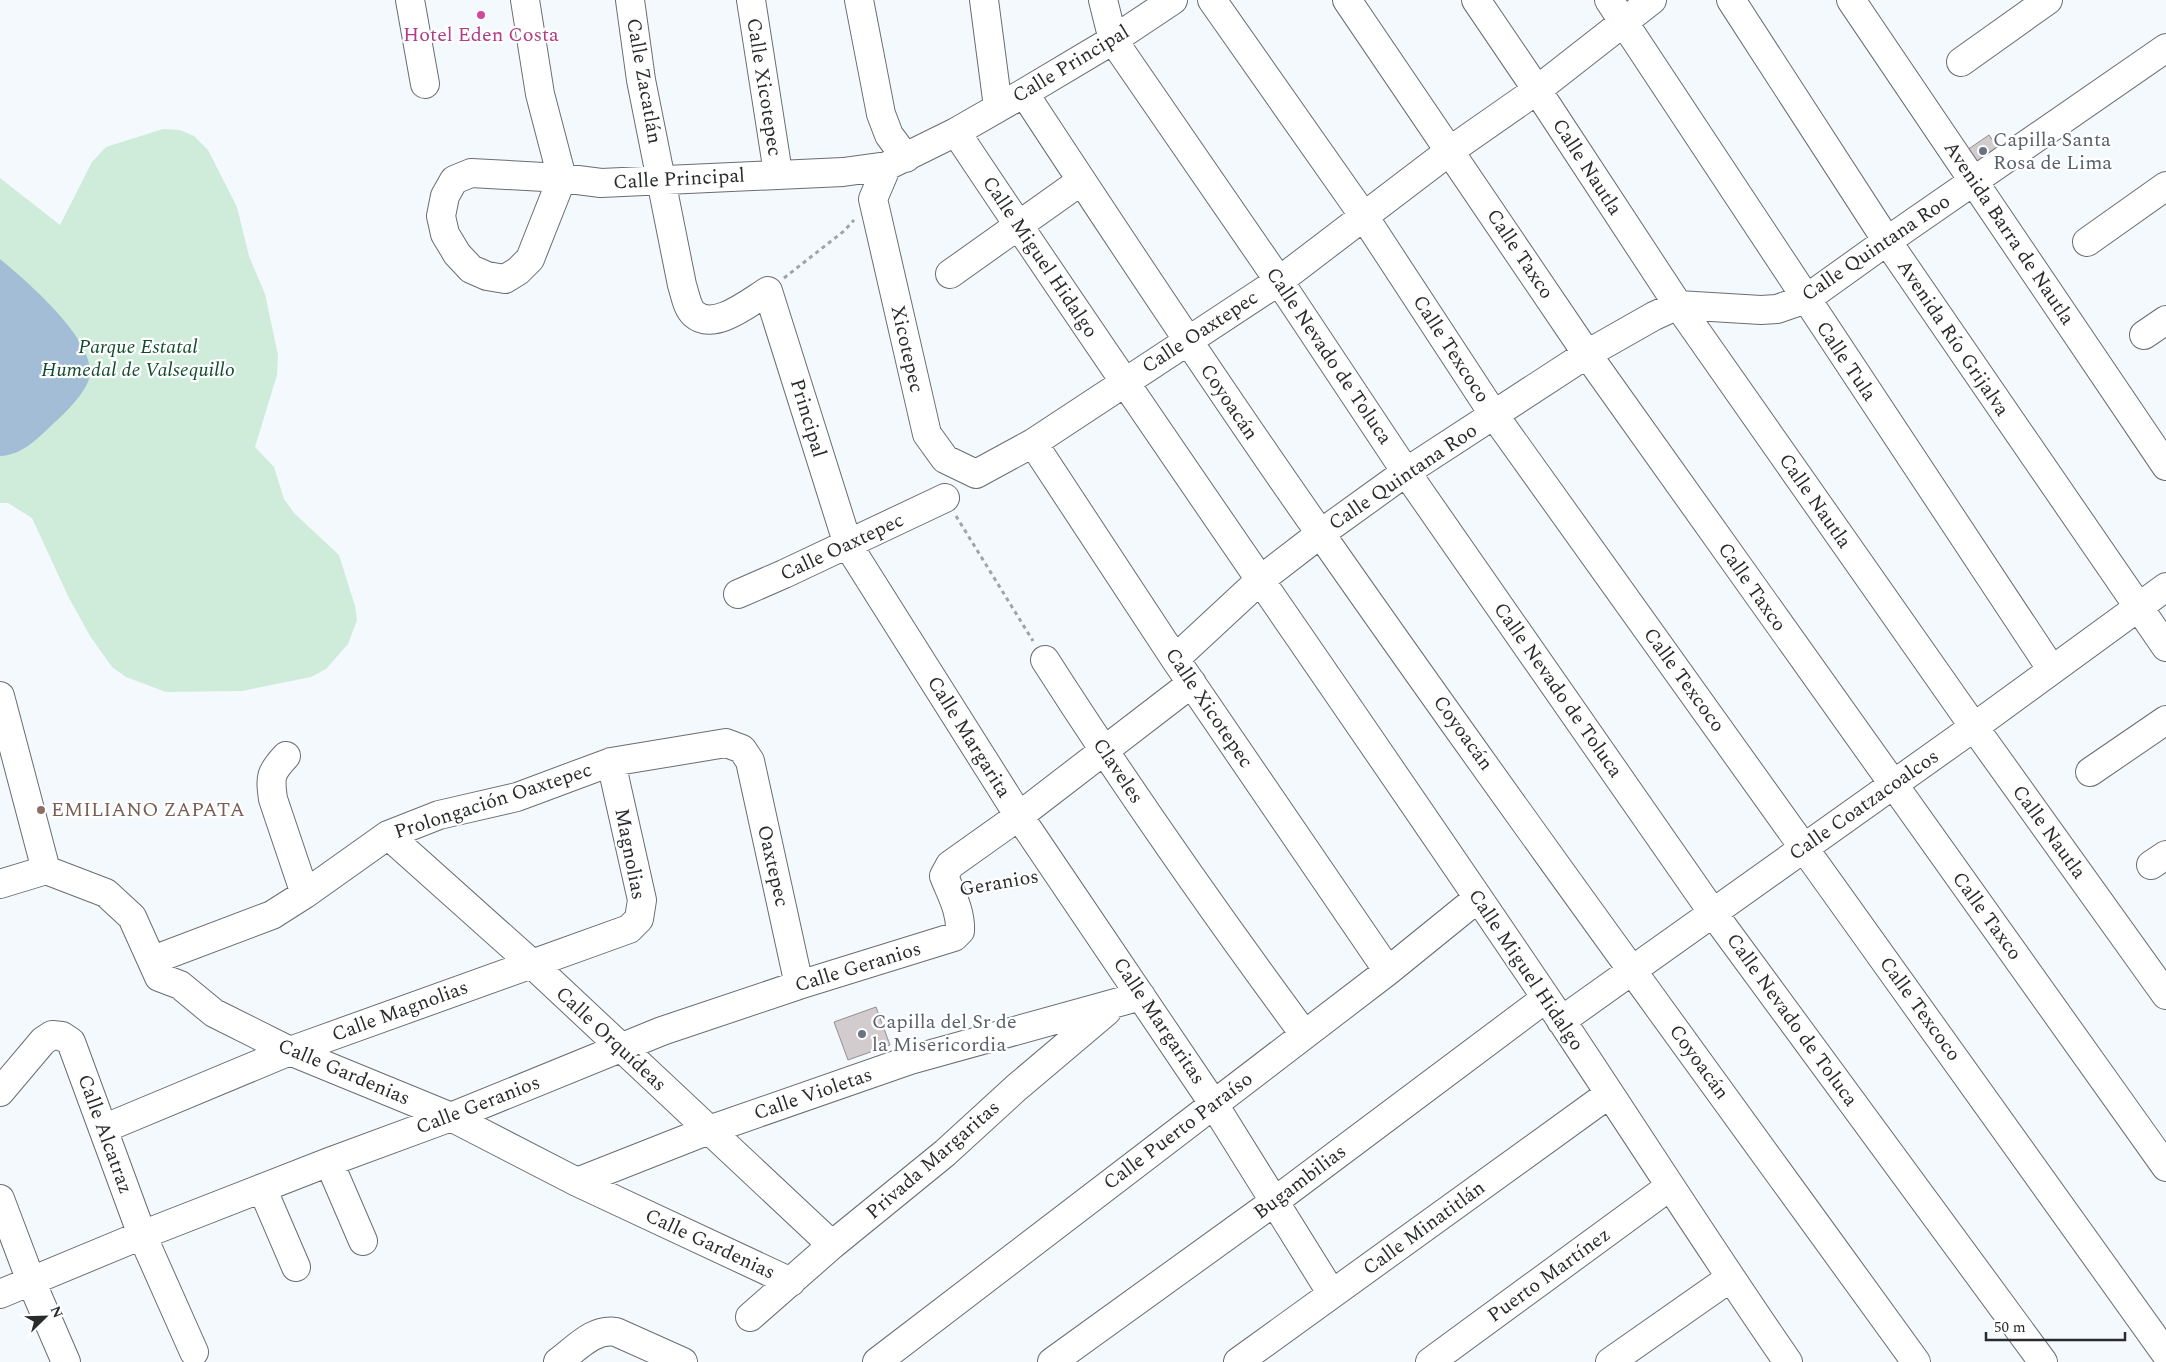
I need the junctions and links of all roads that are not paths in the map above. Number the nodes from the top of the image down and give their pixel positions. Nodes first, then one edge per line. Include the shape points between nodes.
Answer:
1 (410, 0) edge
2 (525, 0) edge
3 (630, 0) edge
4 (751, 0) edge
5 (859, 0) edge
6 (984, 0) edge
7 (1103, 0) edge
8 (1173, 0) edge
9 (1212, 0) edge
10 (1347, 0) edge
11 (1476, 0) edge
12 (1652, 0) edge
13 (1730, 0) edge
14 (1851, 0) edge
15 (2048, 0) edge
16 (1616, 11) edge
17 (1113, 40) junction
18 (2166, 48) edge
19 (1961, 62) dead end
20 (425, 84) dead end
21 (1537, 90) junction
22 (1024, 94) junction
23 (998, 107) junction
24 (956, 132) junction
25 (1451, 150) junction
26 (896, 162) junction
27 (778, 173) junction
28 (562, 178) junction
29 (661, 180) junction
30 (1081, 181) junction
31 (1974, 181) junction
32 (2166, 186) edge
33 (1363, 215) junction
34 (1018, 226) junction
35 (1887, 241) junction
36 (2087, 242) dead end
37 (950, 274) dead end
38 (1279, 281) junction
39 (768, 291) joint
40 (1806, 299) junction
41 (1678, 306) junction
42 (1188, 341) junction
43 (1587, 354) junction
44 (1124, 382) junction
45 (1494, 415) junction
46 (1033, 443) junction
47 (2166, 466) edge
48 (1406, 472) junction
49 (976, 474) joint
50 (945, 498) road end
51 (1320, 534) junction
52 (848, 545) junction
53 (1259, 581) junction
54 (2166, 587) edge
55 (738, 594) dead end
56 (2137, 606) junction
57 (2166, 647) edge
58 (1175, 659) junction
59 (1045, 660) road end
60 (2052, 670) junction
61 (1192, 683) junction
62 (0, 696) edge
63 (2166, 720) edge
64 (1974, 727) junction
65 (742, 749) joint
66 (1103, 751) junction
67 (286, 756) dead end
68 (611, 762) junction
69 (2090, 772) dead end
70 (1892, 784) junction
71 (1019, 816) junction
72 (388, 835) junction
73 (1804, 848) junction
74 (46, 870) junction
75 (0, 884) edge
76 (305, 894) junction
77 (1478, 898) junction
78 (1713, 913) junction
79 (1096, 927) joint
80 (960, 931) joint
81 (153, 960) junction
82 (531, 963) junction
83 (1632, 970) junction
84 (1388, 971) junction
85 (799, 985) junction
86 (2166, 995) edge
87 (1546, 998) junction
88 (1129, 1000) junction
89 (1561, 1021) junction
90 (1304, 1034) junction
91 (622, 1048) junction
92 (290, 1050) junction
93 (0, 1092) edge
94 (1609, 1094) junction
95 (1213, 1103) junction
96 (451, 1117) junction
97 (103, 1129) junction
98 (709, 1130) junction
99 (329, 1162) junction
100 (2166, 1167) edge
101 (577, 1182) junction
102 (1669, 1187) junction
103 (262, 1188) junction
104 (0, 1199) edge
105 (1275, 1201) junction
106 (142, 1235) junction
107 (363, 1240) dead end
108 (832, 1245) junction
109 (296, 1267) dead end
110 (1730, 1278) junction
111 (31, 1281) junction
112 (791, 1282) junction
113 (0, 1294) edge
114 (1332, 1294) junction
115 (750, 1317) dead end
116 (194, 1352) dead end
117 (2166, 1354) edge
118 (673, 1360) edge
119 (66, 1362) edge
120 (558, 1362) edge
121 (876, 1362) edge
122 (1052, 1362) edge
123 (1238, 1362) edge
124 (1430, 1362) edge
125 (1610, 1362) edge
126 (1788, 1362) edge
127 (1916, 1362) edge
128 (2043, 1362) edge

1 - 20 street
2 - 28 street via 540,94
3 - 29 street, Calle Zacatlán via 641,80
4 - 27 street, Calle Xicotepec
5 - 26 street via 881,114
6 - 23 street
7 - 17 street, Calle Nevado de Toluca
8 - 17 street, Calle Principal
9 - 33 street, Calle Texcoco
10 - 25 street, Calle Taxco
11 - 21 street, Calle Nautla
12 - 16 street, Calle Oaxtepec
13 - 35 street, Avenida Río Grijalva
14 - 31 street, Avenida Barra de Nautla
15 - 19 street
16 - 21 street, Calle Oaxtepec
16 - 40 street, Calle Tula
17 - 22 street, Calle Principal
17 - 38 street, Calle Nevado de Toluca
18 - 31 street, Calle Quintana Roo
21 - 25 street, Calle Oaxtepec
21 - 41 street, Calle Nautla
22 - 23 street, Calle Principal
22 - 30 street, Coyoacán
23 - 24 street, Calle Principal
24 - 26 street, Calle Principal
24 - 34 street, Calle Miguel Hidalgo
25 - 33 street, Calle Oaxtepec
25 - 43 street, Calle Taxco
26 - 27 street, Calle Principal via 843,172
26 - 49 street, Xicotepec via 873,199 927,434 945,459
27 - 29 street, Calle Principal
28 - 28 street, Calle Principal via 530,259 505,279 471,269 445,234 441,216 444,196 454,180 471,173
28 - 29 street, Calle Principal via 601,183
29 - 39 street, Calle Zacatlán via 682,286 694,314 708,320 719,320
30 - 34 street
30 - 42 street, Coyoacán
31 - 35 street, Calle Quintana Roo
31 - 47 street, Avenida Barra de Nautla
32 - 36 street
33 - 38 street, Calle Oaxtepec
33 - 45 street, Calle Texcoco
34 - 37 street
34 - 44 street, Calle Miguel Hidalgo
35 - 40 street, Calle Quintana Roo
35 - 56 street, Avenida Río Grijalva
38 - 42 street, Calle Oaxtepec
38 - 48 street, Calle Nevado de Toluca
39 - 52 street, Principal
40 - 41 street, Calle Quintana Roo via 1777,309 1761,310
40 - 60 street, Calle Tula
41 - 43 street, Calle Quintana Roo
41 - 64 street, Calle Nautla
42 - 44 street, Calle Oaxtepec
42 - 51 street, Coyoacán
43 - 45 street, Calle Quintana Roo
43 - 70 street, Calle Taxco
44 - 46 street, Calle Oaxtepec
44 - 53 street, Calle Miguel Hidalgo
45 - 48 street, Calle Quintana Roo
45 - 73 street, Calle Texcoco
46 - 49 street, Calle Oaxtepec
46 - 58 street, Calle Xicotepec
48 - 51 street, Calle Quintana Roo
48 - 78 street, Calle Nevado de Toluca
50 - 52 street, Calle Oaxtepec
51 - 53 street, Calle Quintana Roo
51 - 83 street, Coyoacán
52 - 55 street, Calle Oaxtepec
52 - 71 street, Calle Margarita
53 - 58 street, Calle Quintana Roo
53 - 77 street, Calle Miguel Hidalgo
54 - 56 street, Calle Coatzacoalcos
56 - 57 street, Avenida Río Grijalva
56 - 60 street, Calle Coatzacoalcos
58 - 61 street, Calle Xicotepec
59 - 66 street, Claveles
60 - 64 street, Calle Coatzacoalcos
61 - 66 street
61 - 84 street, Calle Xicotepec
62 - 74 street
63 - 69 street
64 - 70 street, Calle Coatzacoalcos
64 - 86 street, Calle Nautla
65 - 68 street, Prolongación Oaxtepec via 726,743
65 - 85 street, Oaxtepec via 750,761
66 - 71 street
66 - 90 street, Claveles
67 - 76 street via 273,769 271,785
68 - 72 street, Prolongación Oaxtepec via 516,797 439,815
68 - 82 street, Magnolias via 642,900 639,919 629,929
70 - 73 street, Calle Coatzacoalcos
70 - 100 street, Calle Taxco
71 - 79 street, Calle Margarita
71 - 80 street, Geranios via 950,865 944,876 956,903
72 - 76 street, Prolongación Oaxtepec
72 - 82 street, Calle Orquídeas
73 - 78 street, Calle Coatzacoalcos
73 - 117 street, Calle Texcoco
74 - 75 street
74 - 81 street, Calle Gardenias via 106,893 132,917
76 - 81 street, Prolongación Oaxtepec via 272,915
77 - 84 street, Calle Puerto Paraíso
77 - 87 street, Calle Miguel Hidalgo
78 - 83 street, Calle Coatzacoalcos
78 - 128 street, Calle Nevado de Toluca
79 - 88 street, Calle Margaritas
80 - 85 street, Calle Geranios via 954,937
81 - 92 street, Calle Gardenias via 159,977 180,985 214,1013
82 - 91 street, Calle Orquídeas
82 - 92 street, Calle Magnolias
83 - 89 street, Calle Coatzacoalcos
83 - 127 street, Coyoacán
84 - 90 street, Calle Puerto Paraíso
85 - 91 street, Calle Geranios via 662,1031
87 - 89 street, Calle Miguel Hidalgo
87 - 105 street, Bugambilias
88 - 95 street, Calle Margaritas
88 - 98 street, Calle Violetas via 910,1060
88 - 108 street, Privada Margaritas via 1016,1088 945,1153
89 - 94 street, Calle Miguel Hidalgo
90 - 95 street, Calle Puerto Paraíso
91 - 96 street, Calle Geranios
91 - 98 street, Calle Orquídeas
92 - 96 street, Calle Gardenias
92 - 97 street, Calle Magnolias
93 - 97 street, Calle Alcatraz via 43,1042 52,1035 62,1036 70,1042 75,1053
94 - 102 street, Calle Miguel Hidalgo
94 - 114 street, Calle Minatitlán
95 - 105 street, Calle Margaritas
95 - 121 street, Calle Puerto Paraíso
96 - 99 street, Calle Geranios
96 - 101 street, Calle Gardenias
97 - 106 street, Calle Alcatraz
98 - 101 street, Calle Violetas
98 - 108 street, Calle Orquídeas
99 - 103 street, Calle Geranios
99 - 107 street
101 - 112 street, Calle Gardenias
102 - 110 street, Calle Miguel Hidalgo
102 - 124 street, Puerto Martínez
103 - 106 street, Calle Geranios
103 - 109 street
104 - 111 street
105 - 114 street, Calle Margaritas
105 - 122 street, Bugambilias
106 - 111 street, Calle Geranios
106 - 116 street, Calle Alcatraz
108 - 112 street, Privada Margaritas
110 - 125 street
110 - 126 street, Calle Miguel Hidalgo
111 - 113 street, Calle Geranios
111 - 119 street
112 - 115 street, Privada Margaritas
114 - 123 street, Calle Minatitlán
118 - 120 street via 606,1330 596,1333

